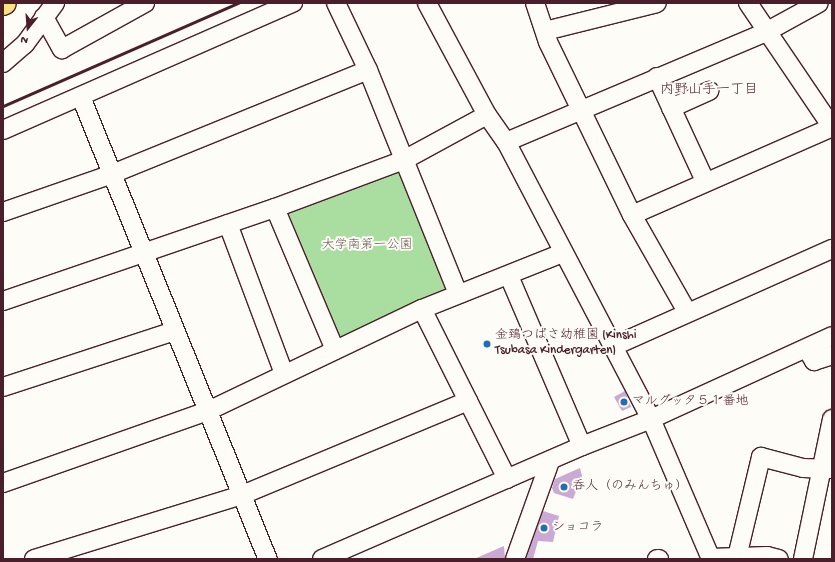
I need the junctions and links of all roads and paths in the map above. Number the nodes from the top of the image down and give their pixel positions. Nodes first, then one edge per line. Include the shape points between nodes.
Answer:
1 (145, 3) edge
2 (293, 3) edge
3 (336, 3) edge
4 (427, 3) edge
5 (535, 3) edge
6 (657, 3) edge
7 (748, 3) edge
8 (819, 3) edge
9 (50, 10) edge
10 (600, 11) edge
11 (546, 31) junction
12 (766, 32) junction
13 (3, 63) edge
14 (368, 70) junction
15 (657, 77) junction
16 (709, 91) dead end
17 (81, 97) junction
18 (672, 108) junction
19 (582, 110) junction
20 (487, 115) junction
21 (832, 127) edge
22 (3, 130) edge
23 (506, 142) junction
24 (404, 160) junction
25 (112, 174) junction
26 (705, 181) junction
27 (275, 208) junction
28 (3, 212) edge
29 (632, 215) junction
30 (228, 224) junction
31 (832, 249) edge
32 (143, 252) junction
33 (563, 253) junction
34 (509, 276) junction
35 (458, 294) junction
36 (3, 301) edge
37 (422, 309) junction
38 (687, 312) junction
39 (174, 331) junction
40 (832, 336) edge
41 (614, 346) junction
42 (807, 349) junction
43 (336, 350) junction
44 (832, 355) edge
45 (284, 374) junction
46 (3, 387) edge
47 (468, 402) junction
48 (208, 411) junction
49 (651, 419) junction
50 (832, 419) edge
51 (582, 446) junction
52 (550, 461) junction
53 (827, 468) edge
54 (507, 479) junction
55 (3, 483) edge
56 (242, 495) junction
57 (737, 557) junction
58 (710, 558) edge
59 (34, 559) edge
60 (268, 559) edge
61 (322, 559) edge
62 (516, 559) edge
63 (779, 559) edge
64 (803, 559) edge

1 - 9 street via 62,49
2 - 17 street
3 - 14 street
4 - 20 street
5 - 11 street
6 - 10 street
7 - 12 street
8 - 12 street
9 - 13 street via 25,44
10 - 11 street
11 - 19 street via 548,42
12 - 15 street
12 - 21 street
14 - 24 street
14 - 25 street
15 - 18 street
15 - 19 street
16 - 18 street
17 - 22 street
17 - 25 street
18 - 26 street
19 - 23 street
19 - 29 street
20 - 23 street
20 - 24 street
21 - 26 street
23 - 33 street
24 - 27 street
24 - 35 street
25 - 28 street
25 - 32 street
26 - 29 street
27 - 30 street
27 - 43 street
29 - 38 street
30 - 32 street
30 - 45 street
31 - 38 street
32 - 36 street
32 - 39 street
33 - 34 street
33 - 41 street
34 - 35 street
34 - 51 street
35 - 37 street
37 - 43 street
37 - 47 street
38 - 41 street
39 - 46 street
39 - 48 street
40 - 42 street
41 - 49 street
42 - 44 street via 814,361
42 - 49 street
43 - 45 street
45 - 48 street
47 - 54 street
47 - 56 street
48 - 55 street
48 - 56 street
49 - 51 street
49 - 58 street
50 - 53 street
51 - 52 street
52 - 54 street
52 - 62 street
53 - 57 street via 802,468 761,457
53 - 64 street
54 - 61 street
56 - 59 street
56 - 60 street
57 - 58 street
57 - 63 street via 767,556

